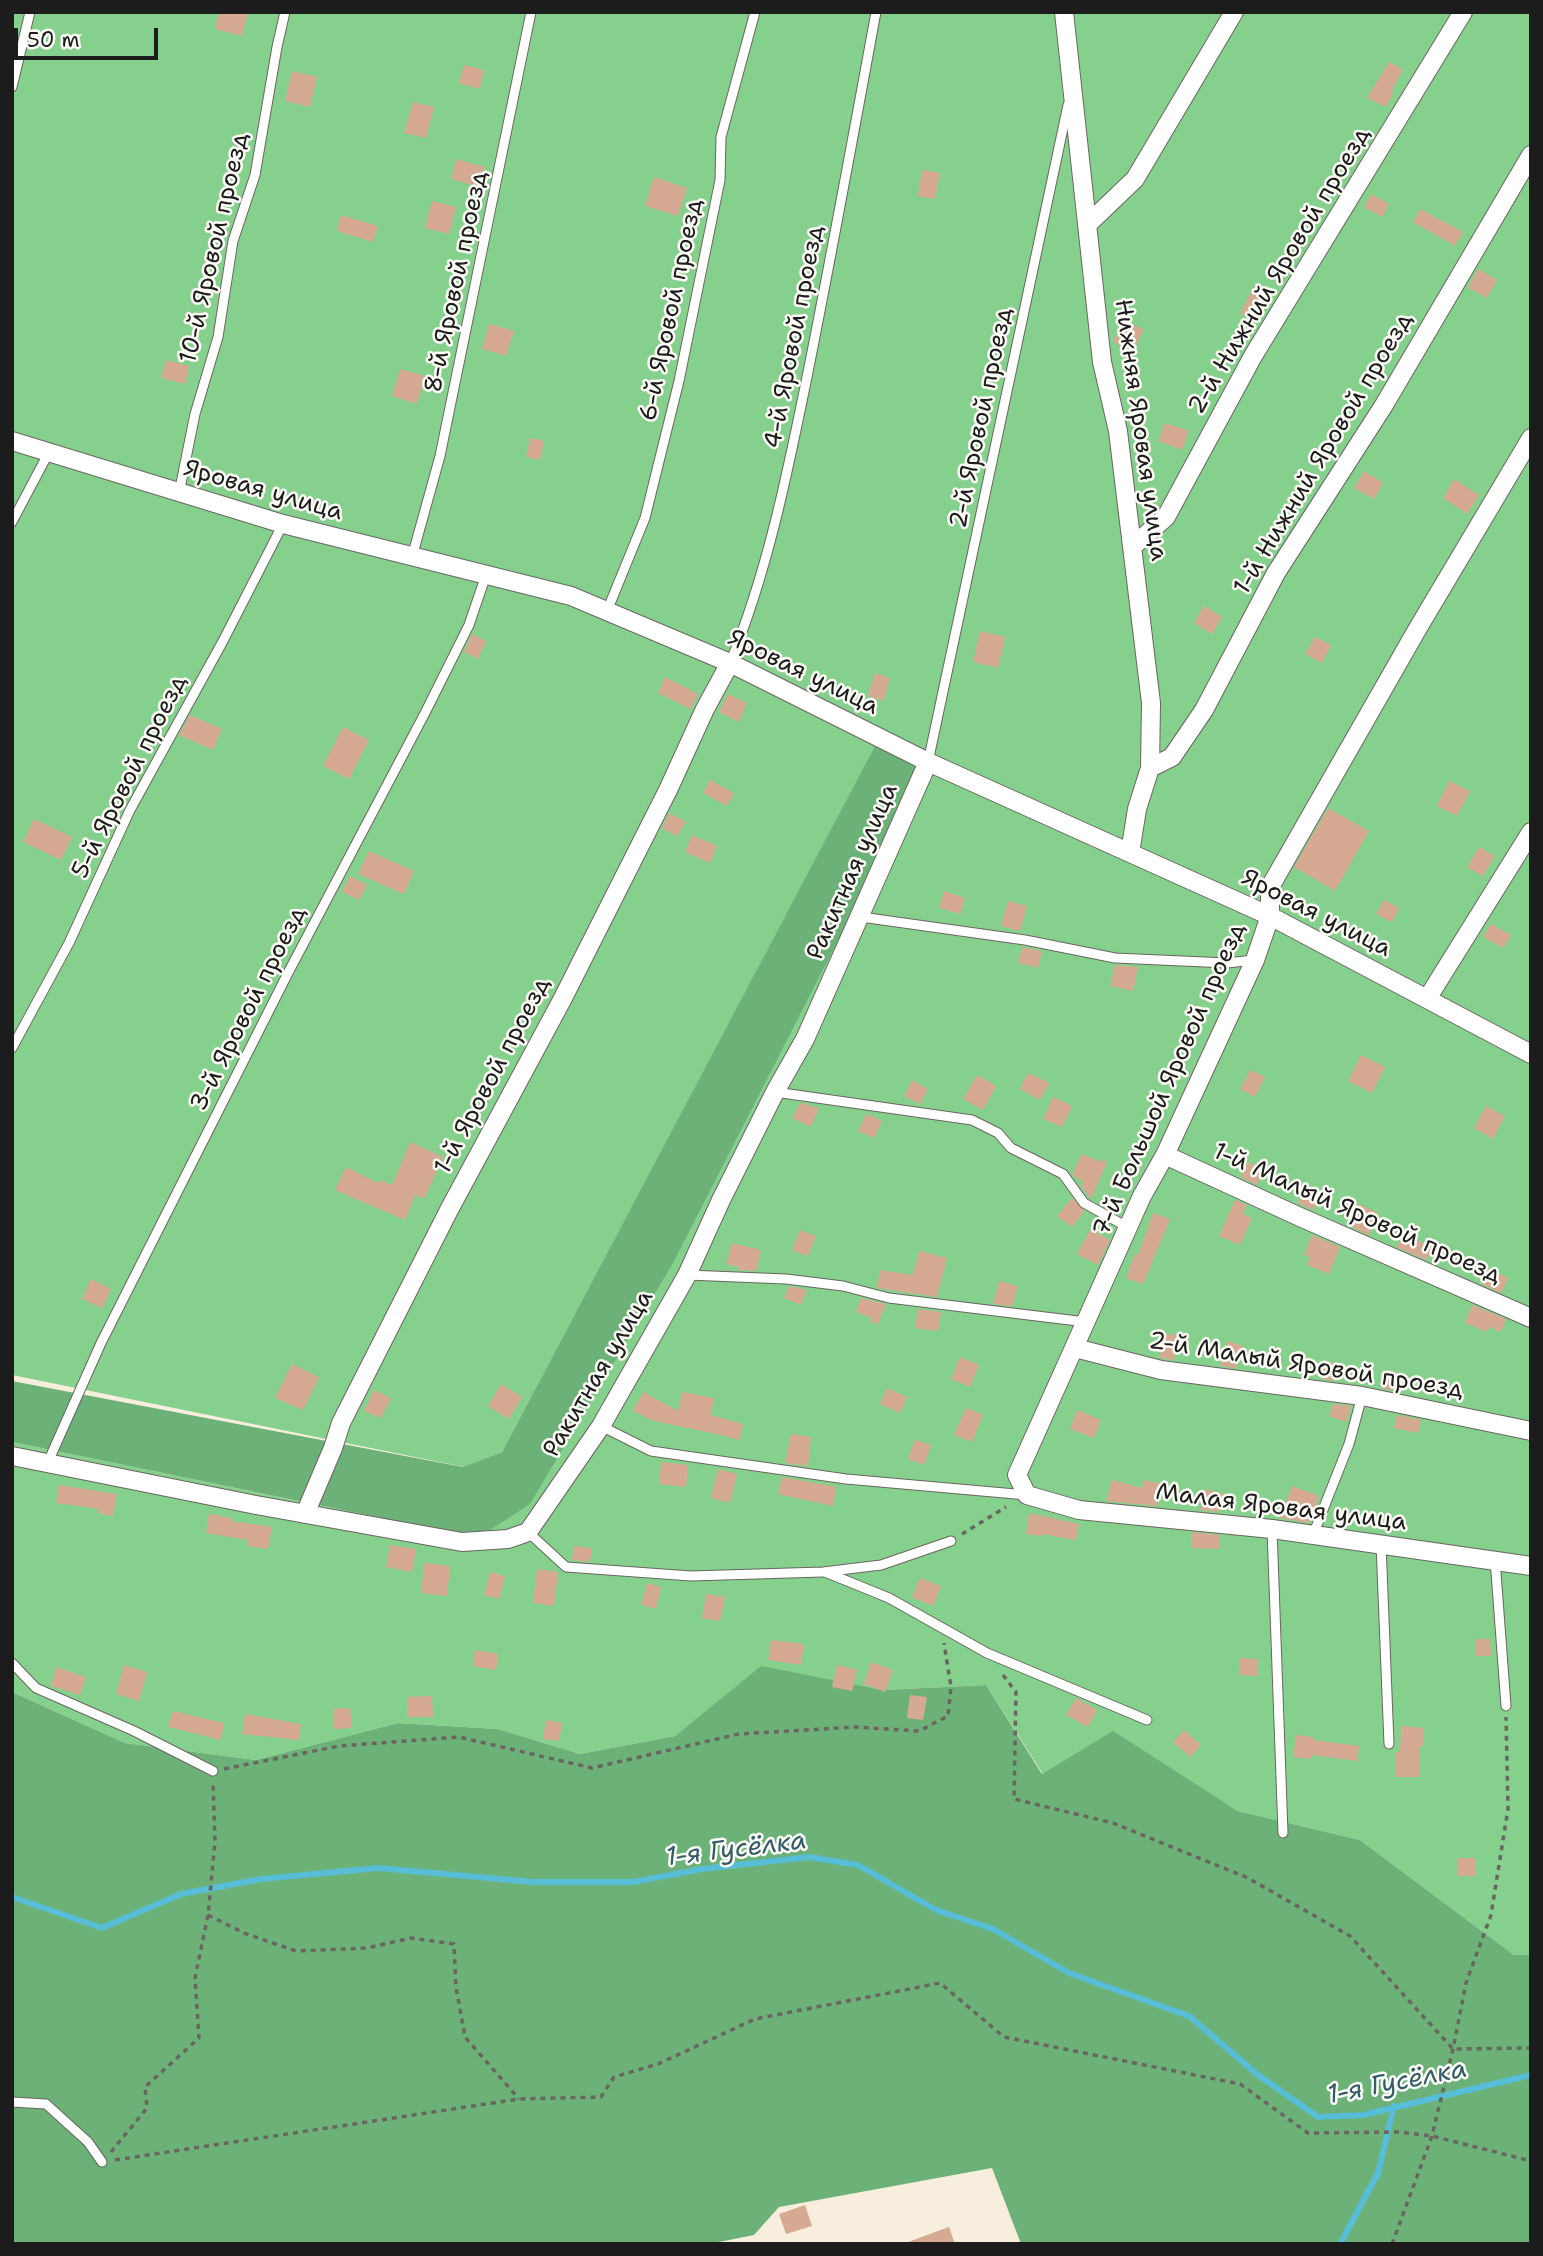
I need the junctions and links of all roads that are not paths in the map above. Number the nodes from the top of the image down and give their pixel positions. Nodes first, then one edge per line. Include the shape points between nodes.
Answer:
1 (30, 12) edge
2 (285, 12) edge
3 (531, 12) edge
4 (755, 12) edge
5 (876, 12) edge
6 (1064, 12) edge
7 (1234, 12) edge
8 (1463, 12) edge
9 (1073, 82) junction
10 (12, 87) edge
11 (1531, 155) edge
12 (1089, 223) junction
13 (1531, 438) edge
14 (12, 440) edge
15 (49, 452) junction
16 (180, 492) junction
17 (12, 522) edge
18 (282, 524) junction
19 (1132, 547) junction
20 (412, 557) junction
21 (486, 575) junction
22 (607, 611) junction
23 (730, 663) junction
24 (928, 762) junction
25 (1150, 768) junction
26 (1531, 832) edge
27 (1130, 852) junction
28 (1270, 916) junction
29 (861, 917) junction
30 (1255, 960) junction
31 (1427, 999) junction
32 (12, 1048) edge
33 (1531, 1054) edge
34 (775, 1092) junction
35 (1165, 1155) junction
36 (1129, 1228) junction
37 (687, 1275) junction
38 (1531, 1318) edge
39 (1086, 1322) junction
40 (1075, 1348) junction
41 (1362, 1396) junction
42 (601, 1426) junction
43 (1531, 1431) edge
44 (12, 1456) edge
45 (48, 1462) junction
46 (1027, 1495) junction
47 (305, 1514) junction
48 (1272, 1529) junction
49 (528, 1532) junction
50 (1313, 1535) junction
51 (951, 1541) road end
52 (1381, 1544) junction
53 (1495, 1559) junction
54 (1531, 1566) edge
55 (823, 1572) junction
56 (12, 1663) edge
57 (1506, 1706) road end
58 (1147, 1720) dead end
59 (1389, 1744) dead end
60 (213, 1771) road end
61 (1283, 1833) dead end
62 (12, 2102) edge
63 (102, 2162) road end

1 - 10 lane
2 - 16 lane, 10-й Яровой проезд via 255,175 233,241 218,337 195,414
3 - 20 lane, 8-й Яровой проезд via 440,456
4 - 22 lane, 6-й Яровой проезд via 721,137 720,180 679,382 645,518
5 - 23 lane, 4-й Яровой проезд via 787,474 746,625
6 - 9 street, Нижняя Яровая улица
7 - 12 street via 1135,179
8 - 19 street, 2-й Нижний Яровой проезд via 1253,356 1167,517
9 - 12 street, Нижняя Яровая улица
9 - 24 lane, 2-й Яровой проезд
11 - 25 street, 1-й Нижний Яровой проезд via 1384,405 1276,573 1204,710 1172,757
12 - 19 street, Нижняя Яровая улица via 1102,362 1118,431
13 - 28 street, 7-й Большой Яровой проезд via 1270,887
14 - 15 street, Яровая улица
15 - 16 street, Яровая улица
15 - 17 lane
16 - 18 street, Яровая улица
18 - 20 street, Яровая улица
18 - 32 lane, 5-й Яровой проезд via 130,810 69,943
19 - 25 street, Нижняя Яровая улица via 1151,703
20 - 21 street, Яровая улица
21 - 22 street, Яровая улица via 571,596
21 - 45 lane, 3-й Яровой проезд via 457,650 101,1343
22 - 23 street, Яровая улица
23 - 24 street, Яровая улица
23 - 47 street, 1-й Яровой проезд via 562,1000 341,1423
24 - 27 street, Яровая улица
24 - 29 street, Ракитная улица
25 - 27 street, Нижняя Яровая улица via 1136,809
26 - 31 street
27 - 28 street, Яровая улица
28 - 30 street, 7-й Большой Яровой проезд
28 - 31 street, Яровая улица
29 - 30 lane via 1115,958
29 - 34 street, Ракитная улица via 805,1039
30 - 35 street, 7-й Большой Яровой проезд
31 - 33 street, Яровая улица
34 - 36 lane via 972,1119 998,1133 1011,1148 1063,1174 1084,1203
34 - 37 street, Ракитная улица
35 - 36 street, 7-й Большой Яровой проезд
35 - 38 street, 1-й Малый Яровой проезд
36 - 39 street, 7-й Большой Яровой проезд
37 - 39 lane via 820,1283 889,1298
37 - 42 street, Ракитная улица
39 - 40 street, 7-й Большой Яровой проезд
40 - 41 street, 2-й Малый Яровой проезд via 1161,1370
40 - 46 street, 7-й Большой Яровой проезд via 1017,1475
41 - 43 street, 2-й Малый Яровой проезд
41 - 50 lane via 1349,1444
42 - 46 lane via 651,1451 846,1479
42 - 49 street, Ракитная улица
44 - 45 street
45 - 47 street
46 - 48 street, Малая Яровая улица via 1079,1510
47 - 49 street via 461,1542 508,1539
48 - 50 street, Малая Яровая улица
48 - 61 lane
49 - 55 lane via 566,1567 691,1576
50 - 52 street, Малая Яровая улица
51 - 55 lane via 881,1565
52 - 53 street, Малая Яровая улица
52 - 59 lane
53 - 54 street, Малая Яровая улица
53 - 57 lane
55 - 58 lane via 889,1598 987,1653
56 - 60 lane via 36,1688
62 - 63 lane via 46,2104 88,2142

